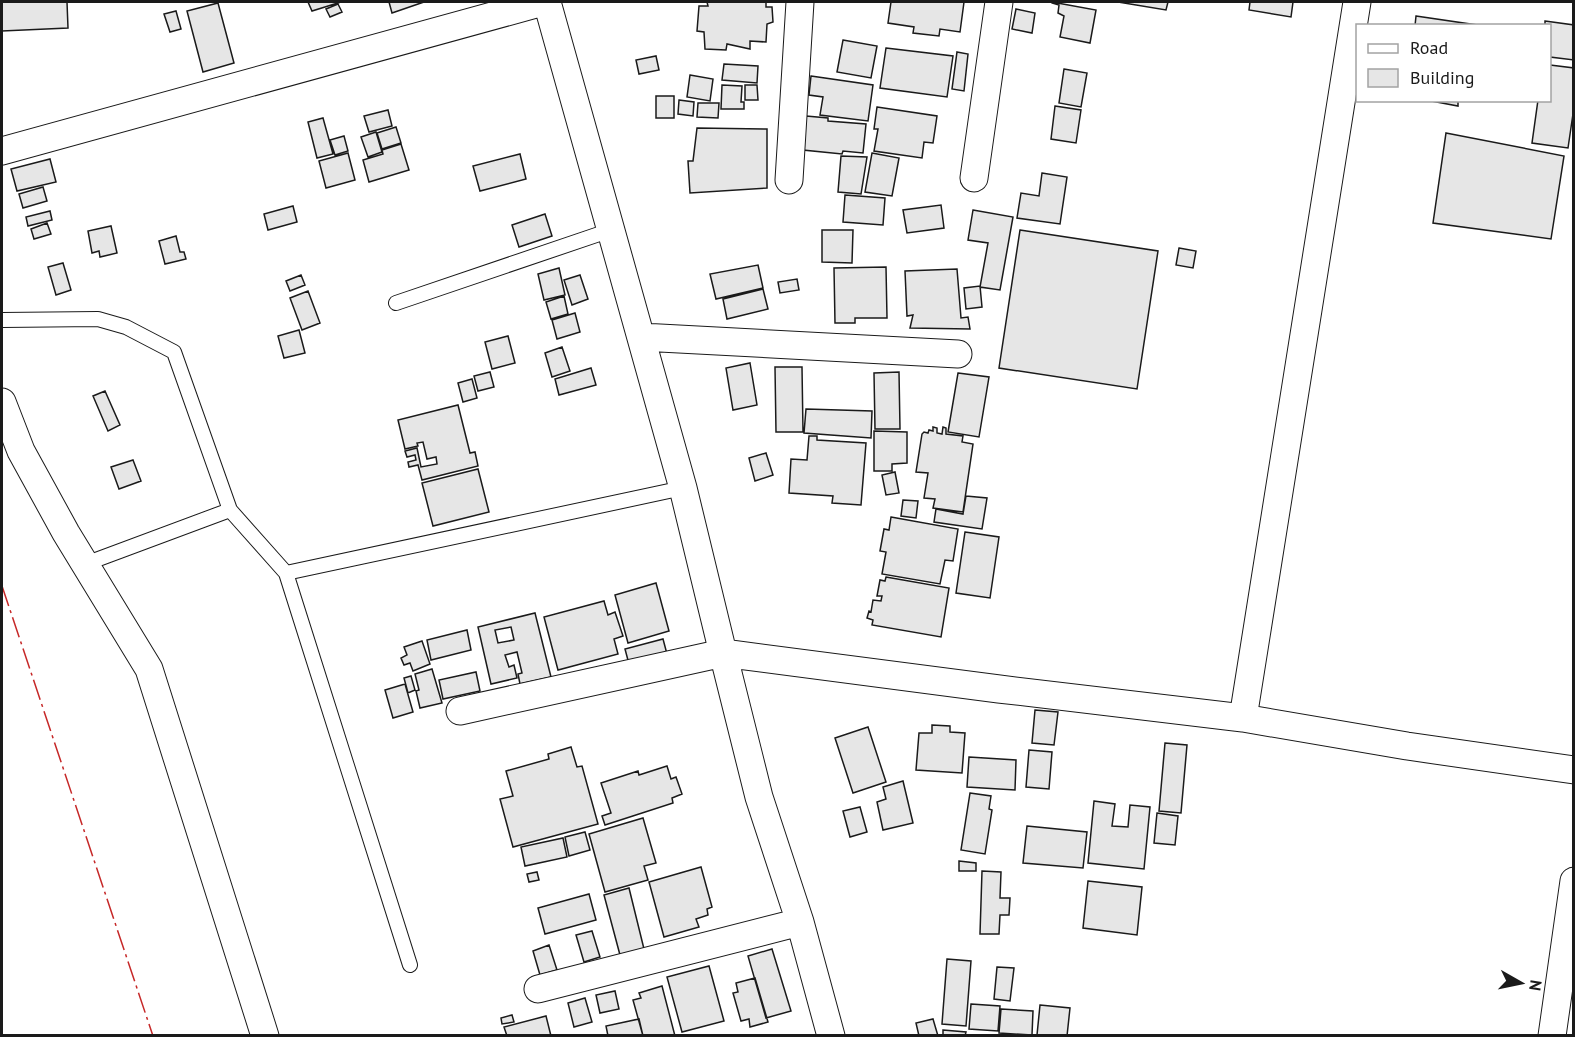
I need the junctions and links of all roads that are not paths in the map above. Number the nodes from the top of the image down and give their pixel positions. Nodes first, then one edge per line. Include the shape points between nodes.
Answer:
1 (545, 2) edge
2 (800, 2) edge
3 (999, 2) edge
4 (1357, 2) edge
5 (2, 151) edge
6 (974, 178) dead end
7 (789, 180) dead end
8 (610, 230) junction
9 (396, 303) dead end
10 (2, 320) edge
11 (641, 337) junction
12 (958, 354) dead end
13 (2, 402) edge
14 (684, 488) junction
15 (231, 510) junction
16 (85, 564) junction
17 (286, 573) junction
18 (723, 653) junction
19 (460, 711) dead end
20 (1243, 718) junction
21 (1574, 770) edge
22 (1574, 881) edge
23 (800, 922) junction
24 (410, 965) dead end
25 (538, 989) dead end
26 (265, 1035) edge
27 (831, 1035) edge
28 (1552, 1035) edge

1 - 5 street
1 - 8 street
2 - 7 street
3 - 6 street
4 - 20 street
8 - 9 lane
8 - 11 street
10 - 15 lane via 98,319 126,327 174,352
11 - 12 street
11 - 14 street
13 - 16 street via 21,451
14 - 17 lane
14 - 18 street
15 - 16 lane
15 - 17 lane
16 - 26 street via 149,669
17 - 24 lane
18 - 19 street
18 - 20 street
18 - 23 street via 759,797
20 - 21 street
22 - 28 street
23 - 25 street
23 - 27 street

